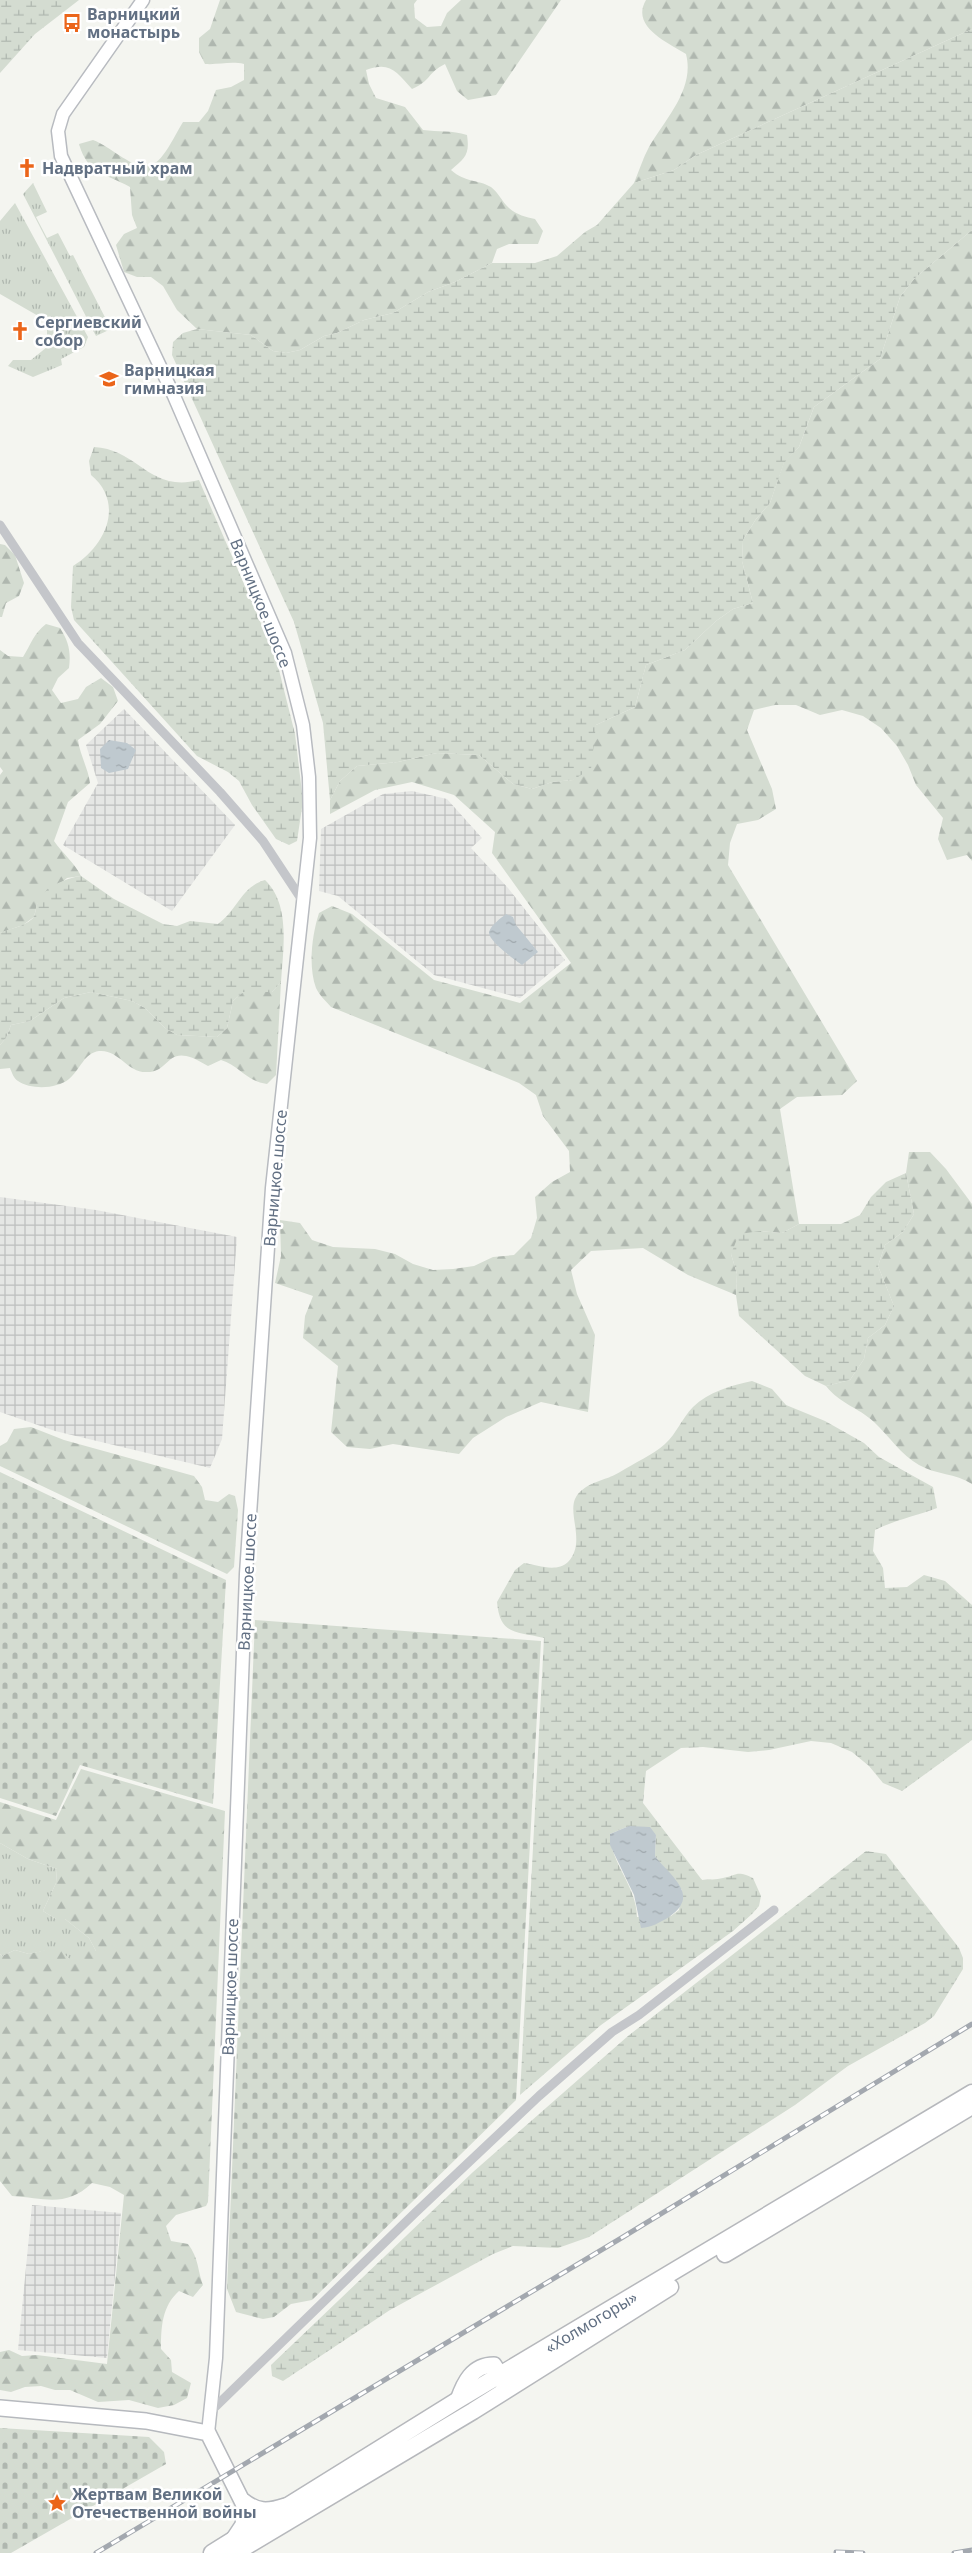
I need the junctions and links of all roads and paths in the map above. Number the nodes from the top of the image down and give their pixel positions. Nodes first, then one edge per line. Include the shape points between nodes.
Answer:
1 (143, 0) edge
2 (1, 529) edge
3 (305, 904) junction
4 (774, 1910) dead end
5 (972, 2093) edge
6 (972, 2106) edge
7 (503, 2383) junction
8 (0, 2408) edge
9 (210, 2412) junction
10 (208, 2434) junction
11 (242, 2500) junction
12 (291, 2504) junction
13 (268, 2533) junction
14 (234, 2547) edge
15 (212, 2553) edge
16 (252, 2553) edge

1 - 3 street, Варницкое шоссе via 63,114 58,130 59,148 69,176 174,396 285,653 303,724 309,778 310,838
2 - 3 street via 78,643 251,827
3 - 9 street, Варницкое шоссе via 272,1188 247,1566 216,2350
4 - 9 street via 639,2015 612,2032 539,2096
5 - 7 highway, «Холмогоры»
6 - 7 highway, «Холмогоры»
7 - 12 highway, «Холмогоры» via 458,2400
7 - 13 highway, «Холмогоры»
8 - 10 main road via 146,2421
9 - 10 street, Варницкое шоссе
10 - 11 main road
11 - 12 main road via 255,2509 263,2510
11 - 14 main road via 244,2521
12 - 14 highway, «Холмогоры»
13 - 14 highway, «Холмогоры»
13 - 16 street
14 - 15 highway, «Холмогоры»

